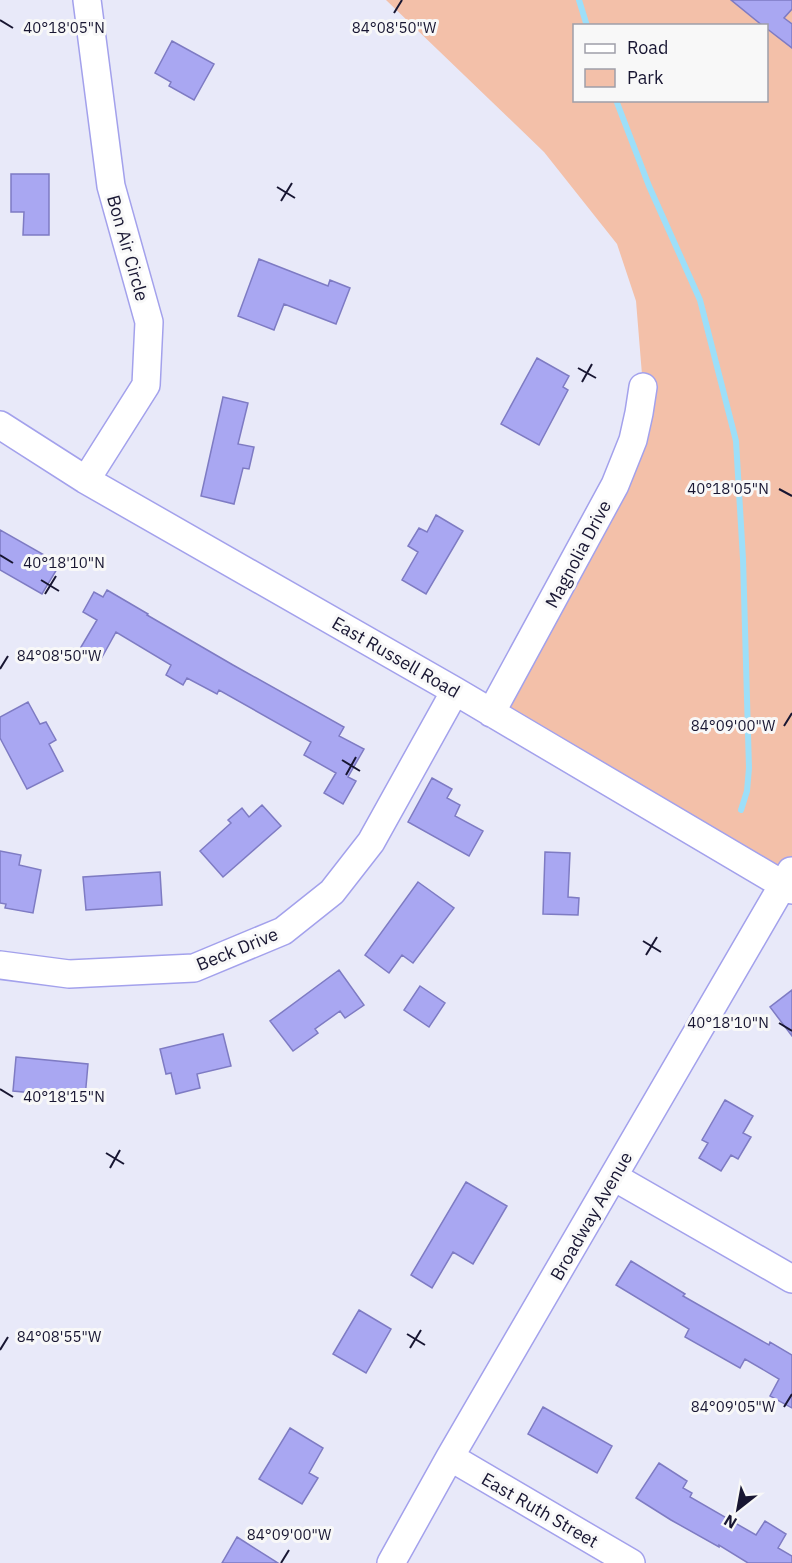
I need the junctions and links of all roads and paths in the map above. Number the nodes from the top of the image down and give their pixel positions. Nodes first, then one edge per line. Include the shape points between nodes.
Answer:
1 (87, 0) edge
2 (643, 387) dead end
3 (0, 425) edge
4 (87, 480) junction
5 (455, 691) junction
6 (492, 712) junction
7 (789, 882) edge
8 (0, 965) edge
9 (614, 1177) junction
10 (792, 1279) edge
11 (450, 1457) junction
12 (390, 1563) edge
13 (631, 1563) edge

1 - 4 street, Bon Air Circle via 111,186 149,322 146,385
2 - 6 street, Magnolia Drive via 633,440 615,485
3 - 4 street, East Russell Road
4 - 5 street, East Russell Road
5 - 6 street, East Russell Road
5 - 8 street, Beck Drive via 371,842 332,891 283,932 194,968 69,974
6 - 7 street, East Russell Road
7 - 9 street, Broadway Avenue
9 - 10 street
9 - 11 street, Broadway Avenue
11 - 12 street, Broadway Avenue
11 - 13 street, East Ruth Street

